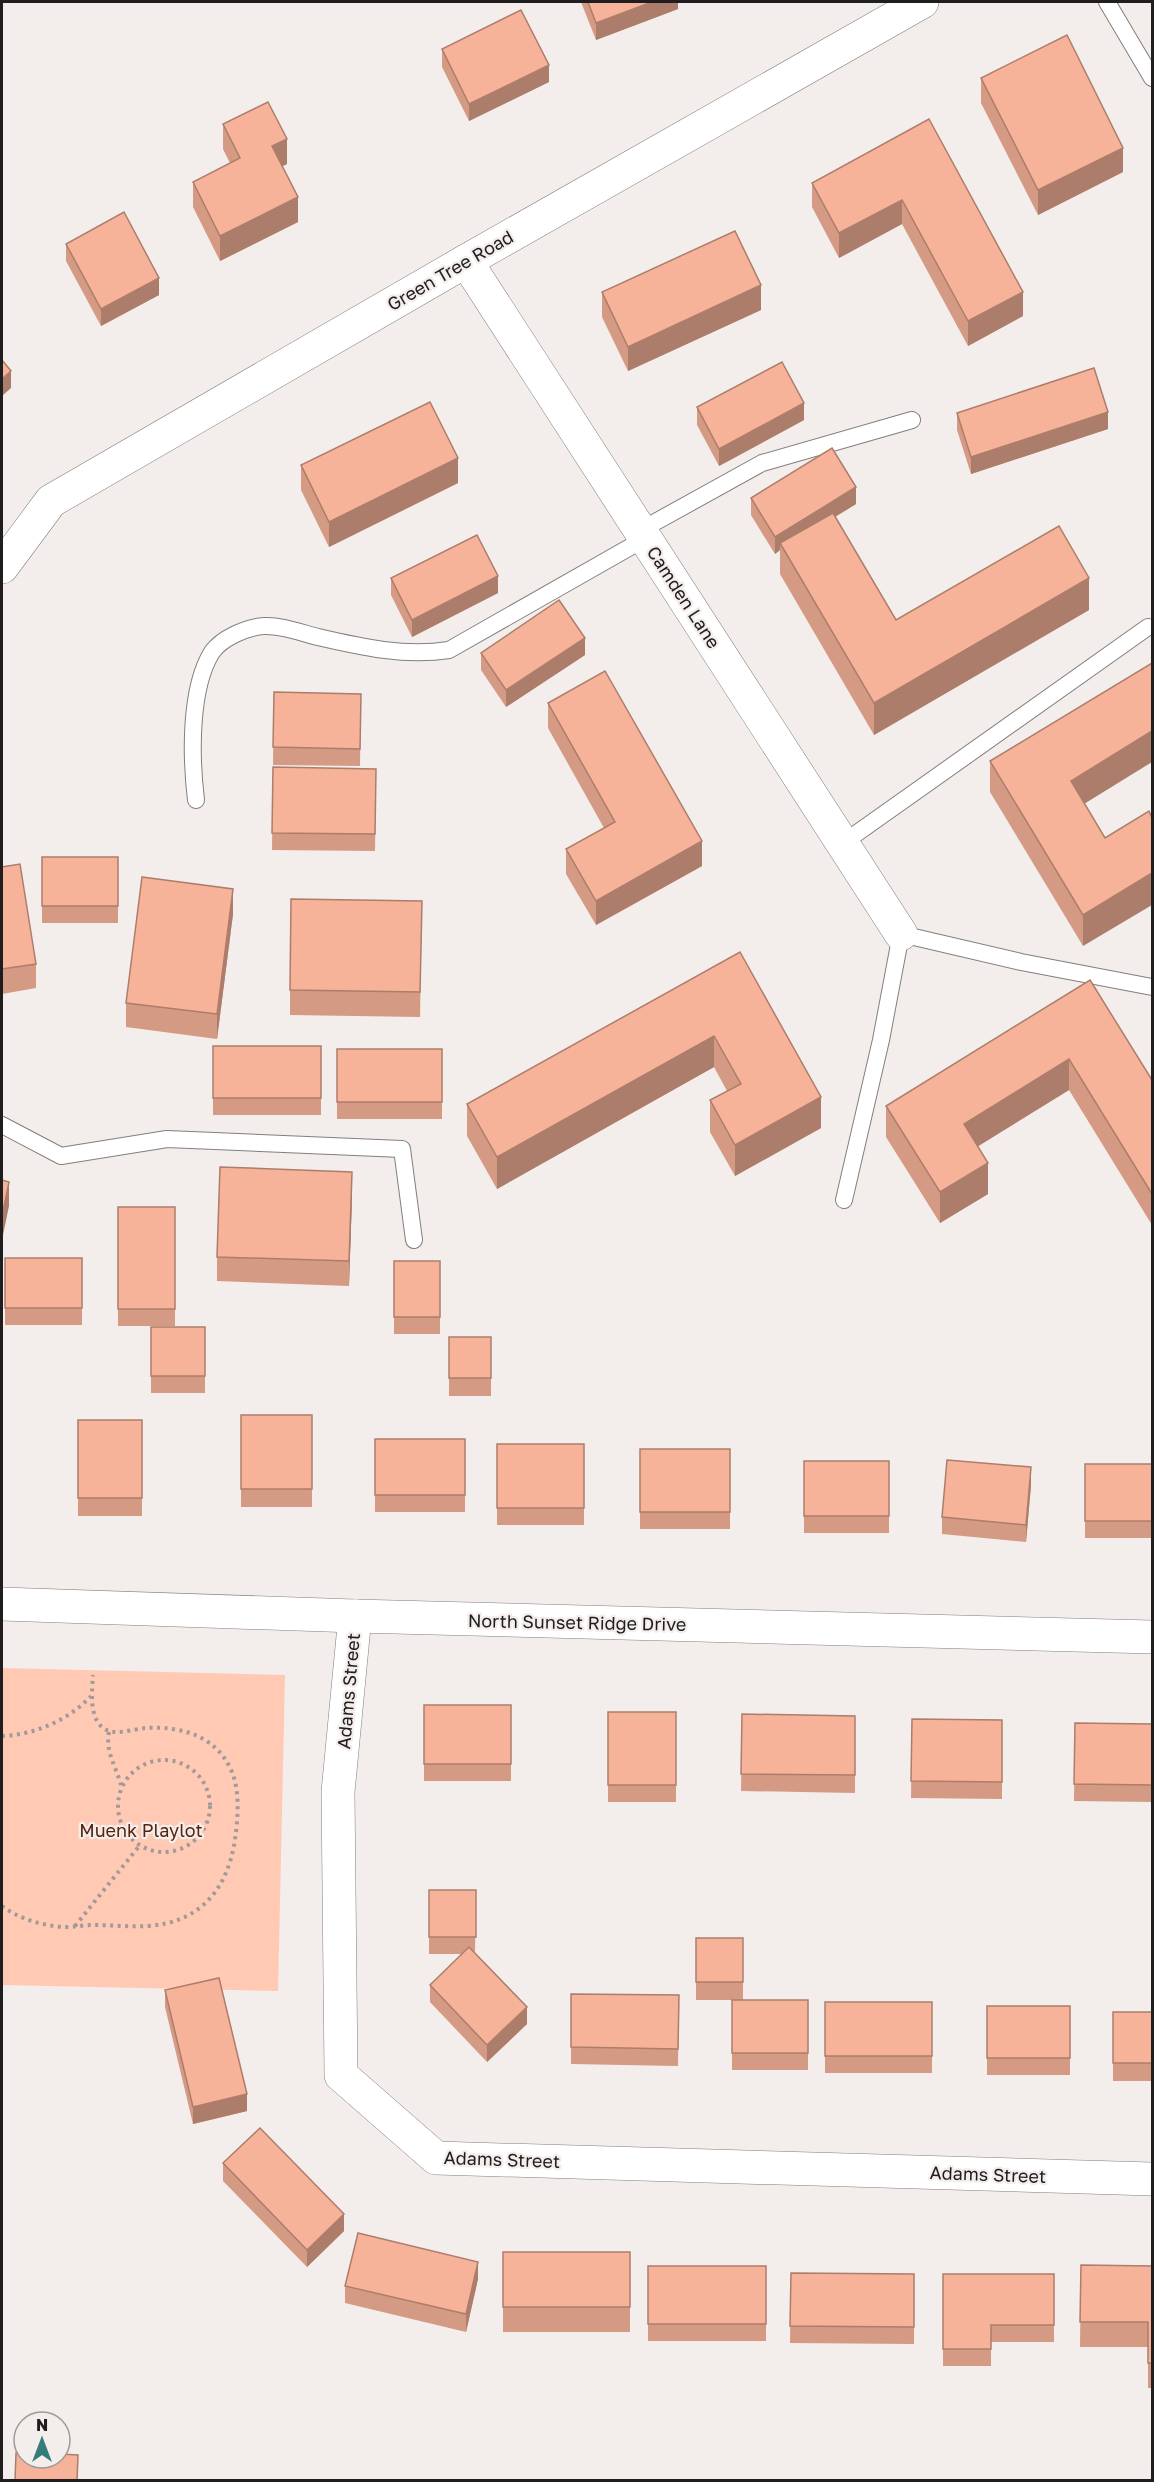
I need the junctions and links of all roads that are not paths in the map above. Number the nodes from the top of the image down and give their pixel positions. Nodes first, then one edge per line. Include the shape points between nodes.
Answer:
1 (922, 2) edge
2 (1107, 2) edge
3 (1152, 78) edge
4 (466, 261) junction
5 (912, 420) dead end
6 (644, 534) junction
7 (2, 567) edge
8 (1148, 627) dead end
9 (196, 800) dead end
10 (843, 843) junction
11 (901, 934) junction
12 (1152, 987) edge
13 (2, 1125) edge
14 (844, 1200) dead end
15 (414, 1240) dead end
16 (2, 1604) edge
17 (355, 1616) junction
18 (1152, 1637) edge
19 (1152, 2179) edge

1 - 4 street, Green Tree Road
2 - 3 lane
4 - 6 street, Camden Lane
4 - 7 street, Green Tree Road via 51,501
5 - 6 lane via 762,463
6 - 9 lane via 449,650 423,654 393,652 265,626 236,633 213,650 204,671 192,744
6 - 10 street, Camden Lane
8 - 10 lane
10 - 11 street, Camden Lane
11 - 12 lane
11 - 14 lane via 882,1040
13 - 15 lane via 61,1156 167,1139 402,1149
16 - 17 street, North Sunset Ridge Drive
17 - 18 street, North Sunset Ridge Drive
17 - 19 street, Adams Street via 338,1792 341,2075 436,2158

